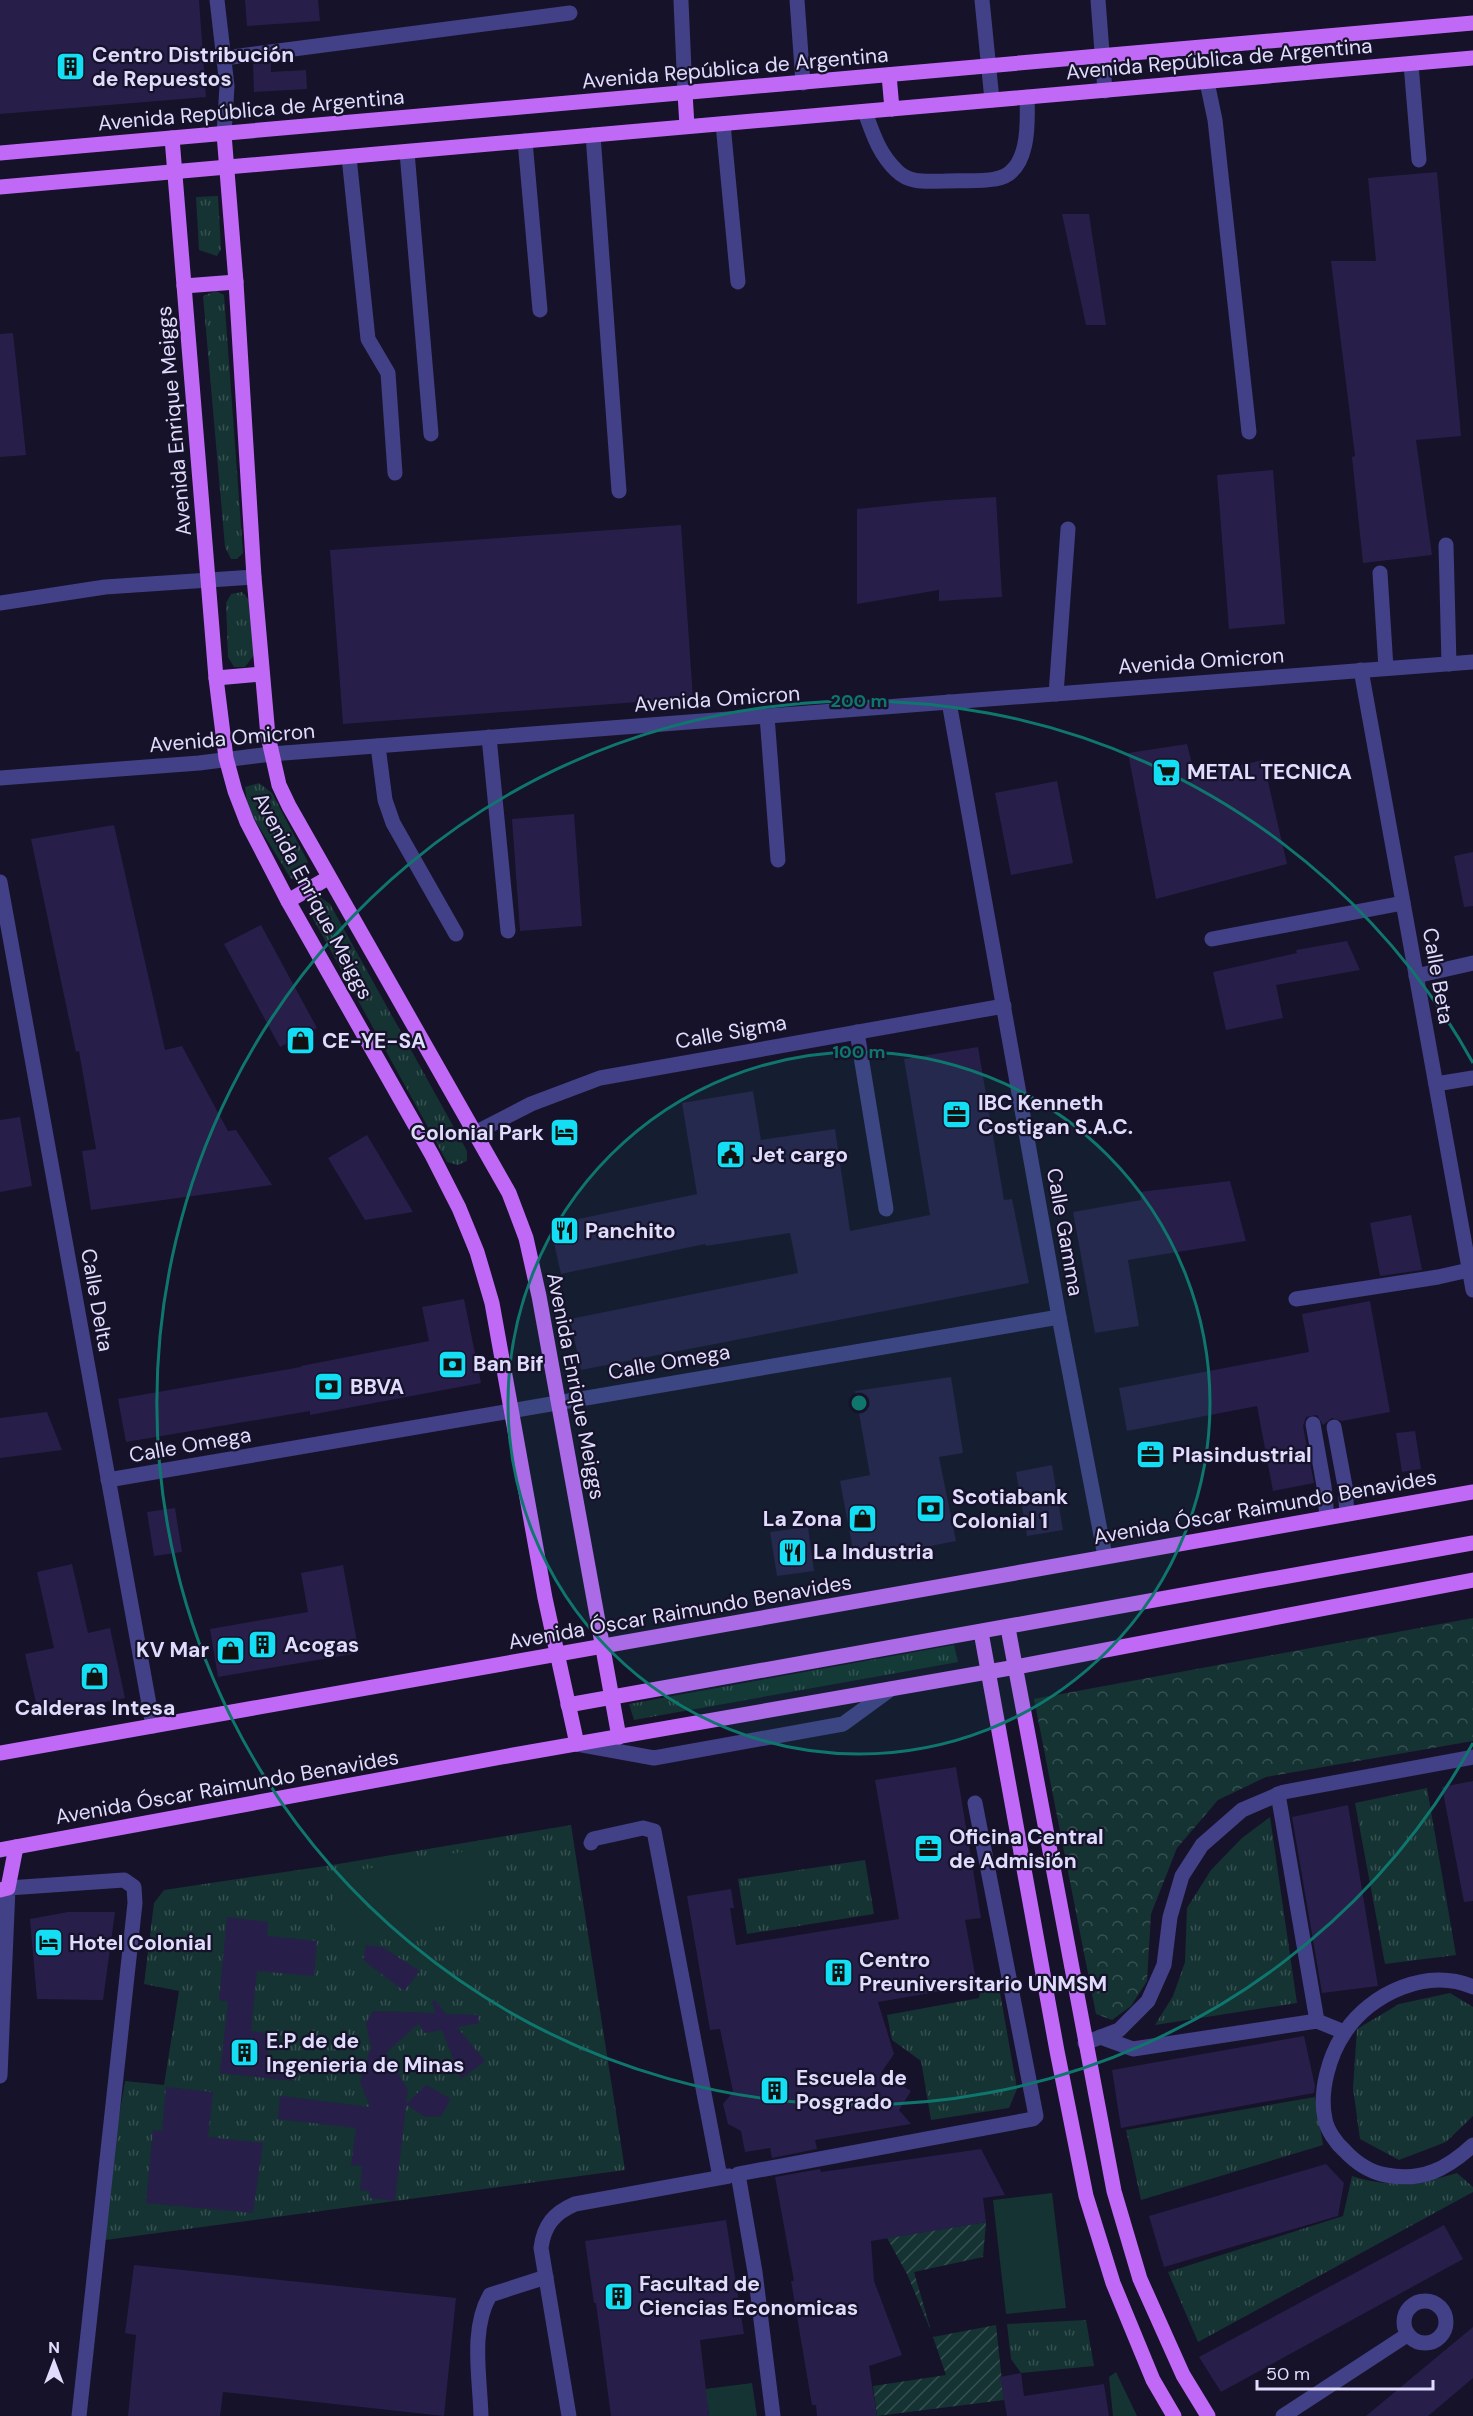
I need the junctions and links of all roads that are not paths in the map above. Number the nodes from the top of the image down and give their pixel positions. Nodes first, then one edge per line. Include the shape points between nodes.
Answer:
1 (217, 0) edge
2 (797, 0) edge
3 (982, 0) edge
4 (1098, 0) edge
5 (681, 1) edge
6 (570, 13) dead end
7 (1473, 23) edge
8 (1103, 57) junction
9 (224, 58) junction
10 (1473, 58) edge
11 (1411, 64) junction
12 (989, 67) junction
13 (889, 75) junction
14 (1207, 82) junction
15 (803, 83) junction
16 (1105, 91) junction
17 (685, 93) junction
18 (1027, 97) junction
19 (992, 100) junction
20 (892, 109) junction
21 (865, 111) junction
22 (723, 124) junction
23 (687, 126) junction
24 (224, 134) junction
25 (593, 135) junction
26 (172, 138) junction
27 (525, 141) junction
28 (407, 152) junction
29 (0, 153) edge
30 (349, 157) junction
31 (1419, 160) dead end
32 (227, 167) junction
33 (174, 172) junction
34 (0, 187) edge
35 (236, 282) junction
36 (738, 282) dead end
37 (184, 286) junction
38 (540, 310) dead end
39 (1249, 432) dead end
40 (431, 434) dead end
41 (394, 473) dead end
42 (619, 492) dead end
43 (1068, 529) dead end
44 (1446, 545) dead end
45 (1380, 573) dead end
46 (254, 577) junction
47 (208, 580) junction
48 (0, 603) edge
49 (1473, 662) edge
50 (1449, 664) junction
51 (1386, 668) junction
52 (1361, 670) junction
53 (262, 674) junction
54 (216, 678) junction
55 (1056, 693) junction
56 (949, 702) junction
57 (767, 716) junction
58 (489, 737) junction
59 (378, 746) junction
60 (271, 754) junction
61 (226, 758) junction
62 (0, 778) edge
63 (778, 860) dead end
64 (328, 878) junction
65 (0, 882) edge
66 (288, 901) junction
67 (1403, 903) junction
68 (508, 931) dead end
69 (456, 934) dead end
70 (1212, 939) dead end
71 (1473, 963) edge
72 (1416, 976) junction
73 (1004, 1006) junction
74 (857, 1032) junction
75 (1473, 1078) edge
76 (1436, 1084) junction
77 (475, 1133) junction
78 (886, 1209) dead end
79 (1469, 1270) junction
80 (1473, 1290) edge
81 (1296, 1299) dead end
82 (1059, 1317) junction
83 (559, 1402) junction
84 (512, 1410) junction
85 (1313, 1424) dead end
86 (1334, 1427) dead end
87 (108, 1480) junction
88 (1473, 1492) edge
89 (1347, 1514) junction
90 (1327, 1517) junction
91 (1473, 1543) edge
92 (1105, 1556) junction
93 (1473, 1580) edge
94 (1008, 1628) junction
95 (981, 1632) junction
96 (603, 1647) junction
97 (557, 1655) junction
98 (1016, 1667) junction
99 (989, 1671) junction
100 (891, 1689) junction
101 (611, 1698) junction
102 (568, 1705) junction
103 (153, 1726) junction
104 (619, 1737) junction
105 (577, 1744) junction
106 (0, 1753) edge
107 (1473, 1757) edge
108 (1278, 1794) junction
109 (975, 1803) dead end
110 (591, 1843) dead end
111 (16, 1847) junction
112 (0, 1850) edge
113 (4, 1889) edge
114 (1473, 1987) edge
115 (1317, 2021) junction
116 (1344, 2032) junction
117 (1100, 2037) junction
118 (1085, 2043) junction
119 (0, 2074) edge
120 (1473, 2145) edge
121 (738, 2174) junction
122 (720, 2177) junction
123 (546, 2277) junction
124 (1407, 2335) dead end
125 (79, 2416) edge
126 (481, 2416) edge
127 (569, 2416) edge
128 (773, 2416) edge
129 (1174, 2416) edge
130 (1208, 2416) edge
131 (1283, 2416) edge

1 - 9 street
2 - 15 street
3 - 12 street
4 - 8 street
5 - 17 street
6 - 9 street
7 - 8 main road, Avenida República de Argentina
8 - 12 main road, Avenida República de Argentina
8 - 16 street
9 - 24 street
10 - 11 main road, Avenida República de Argentina
11 - 14 main road, Avenida República de Argentina
11 - 31 street
12 - 13 main road, Avenida República de Argentina
12 - 19 street
13 - 15 main road, Avenida República de Argentina
13 - 20 main road
14 - 16 main road, Avenida República de Argentina
14 - 39 street via 1215,120
15 - 17 main road, Avenida República de Argentina
16 - 18 main road, Avenida República de Argentina
17 - 23 main road
17 - 24 main road, Avenida República de Argentina
18 - 19 main road, Avenida República de Argentina
18 - 21 street via 1025,148 1016,165 997,179 916,182 898,173 878,148
19 - 20 main road, Avenida República de Argentina
20 - 21 main road, Avenida República de Argentina
21 - 22 main road, Avenida República de Argentina
22 - 23 main road, Avenida República de Argentina
22 - 36 street
23 - 25 main road, Avenida República de Argentina
24 - 26 main road, Avenida República de Argentina
24 - 32 main road, Avenida Enrique Meiggs
25 - 27 main road, Avenida República de Argentina
25 - 42 street
26 - 29 main road, Avenida República de Argentina
26 - 33 main road, Avenida Enrique Meiggs
27 - 28 main road, Avenida República de Argentina
27 - 38 street
28 - 30 main road, Avenida República de Argentina
28 - 40 street
30 - 32 main road, Avenida República de Argentina
30 - 41 street via 368,339 388,373
32 - 33 main road, Avenida República de Argentina
32 - 35 main road, Avenida Enrique Meiggs
33 - 34 main road, Avenida República de Argentina
33 - 37 main road, Avenida Enrique Meiggs
35 - 37 main road
35 - 46 main road, Avenida Enrique Meiggs
37 - 47 main road, Avenida Enrique Meiggs
43 - 55 street
44 - 50 street
45 - 51 street
46 - 47 street
46 - 53 main road, Avenida Enrique Meiggs
47 - 48 street via 105,587
47 - 54 main road, Avenida Enrique Meiggs
49 - 50 street, Avenida Omicron
50 - 51 street, Avenida Omicron
51 - 52 street, Avenida Omicron
52 - 55 street, Avenida Omicron
52 - 67 street, Calle Beta
53 - 54 main road
53 - 60 main road, Avenida Enrique Meiggs
54 - 61 main road, Avenida Enrique Meiggs
55 - 56 street, Avenida Omicron
56 - 57 street, Avenida Omicron
56 - 73 street, Calle Gamma
57 - 58 street, Avenida Omicron
57 - 63 street
58 - 59 street, Avenida Omicron
58 - 68 street
59 - 60 street, Avenida Omicron
59 - 69 street via 385,800 393,823
60 - 61 street, Avenida Omicron
60 - 64 main road, Avenida Enrique Meiggs via 279,785
61 - 62 street, Avenida Omicron
61 - 66 main road, Avenida Enrique Meiggs via 247,822
64 - 66 main road
64 - 77 main road, Avenida Enrique Meiggs
65 - 87 street, Calle Delta
66 - 84 main road, Avenida Enrique Meiggs via 459,1208 492,1304
67 - 70 street
67 - 72 street, Calle Beta
71 - 72 street
72 - 76 street, Calle Beta
73 - 74 street, Calle Sigma
73 - 82 street, Calle Gamma
74 - 77 street, Calle Sigma via 600,1078 531,1104
74 - 78 street
75 - 76 street
76 - 79 street, Calle Beta
77 - 83 main road, Avenida Enrique Meiggs via 509,1193 526,1238
79 - 80 street, Calle Beta
79 - 81 street
82 - 83 street, Calle Omega
82 - 92 street, Calle Gamma
83 - 84 street, Calle Omega
83 - 96 main road, Avenida Enrique Meiggs
84 - 87 street, Calle Omega
84 - 97 main road, Avenida Enrique Meiggs
85 - 90 street
86 - 89 street
87 - 103 street, Calle Delta
88 - 89 main road, Avenida Óscar Raimundo Benavides
89 - 90 main road, Avenida Óscar Raimundo Benavides
90 - 92 main road, Avenida Óscar Raimundo Benavides
91 - 94 main road
92 - 96 main road, Avenida Óscar Raimundo Benavides
93 - 98 main road, Avenida Óscar Raimundo Benavides
94 - 95 main road
94 - 98 main road
95 - 99 main road
95 - 101 main road
96 - 97 main road, Avenida Óscar Raimundo Benavides
96 - 101 main road, Avenida Enrique Meiggs
97 - 102 main road, Avenida Enrique Meiggs
97 - 103 main road, Avenida Óscar Raimundo Benavides
98 - 99 main road, Avenida Óscar Raimundo Benavides
98 - 118 main road
99 - 100 main road, Avenida Óscar Raimundo Benavides
99 - 129 main road via 1086,2196 1113,2283 1153,2380
100 - 104 main road, Avenida Óscar Raimundo Benavides
100 - 105 street via 843,1724 654,1758
101 - 102 main road
101 - 104 main road, Avenida Enrique Meiggs
102 - 105 main road, Avenida Enrique Meiggs
103 - 106 main road, Avenida Óscar Raimundo Benavides
104 - 105 main road, Avenida Óscar Raimundo Benavides
105 - 111 main road, Avenida Óscar Raimundo Benavides
107 - 108 street
108 - 115 street
108 - 117 street via 1242,1810 1202,1845 1182,1876 1170,1917 1164,1965 1148,2001 1119,2030
109 - 121 street via 1035,2118
110 - 122 street via 593,1839 644,1828 654,1832
111 - 112 main road, Avenida Óscar Raimundo Benavides
111 - 113 main road
113 - 119 street
113 - 125 street via 124,1880 134,1887 124,2017
114 - 116 street via 1461,1982 1429,1980 1395,1988 1362,2012
115 - 116 street
115 - 117 street via 1133,2049
116 - 120 street via 1329,2066 1323,2093 1325,2121 1337,2144 1356,2163 1380,2174 1406,2179 1437,2171
117 - 118 street
118 - 130 main road via 1114,2191 1140,2279 1183,2375
121 - 122 street
121 - 128 street
122 - 123 street via 575,2204 561,2211 550,2221 543,2237
123 - 126 street via 490,2295 483,2308 478,2332
123 - 127 street
124 - 131 street

